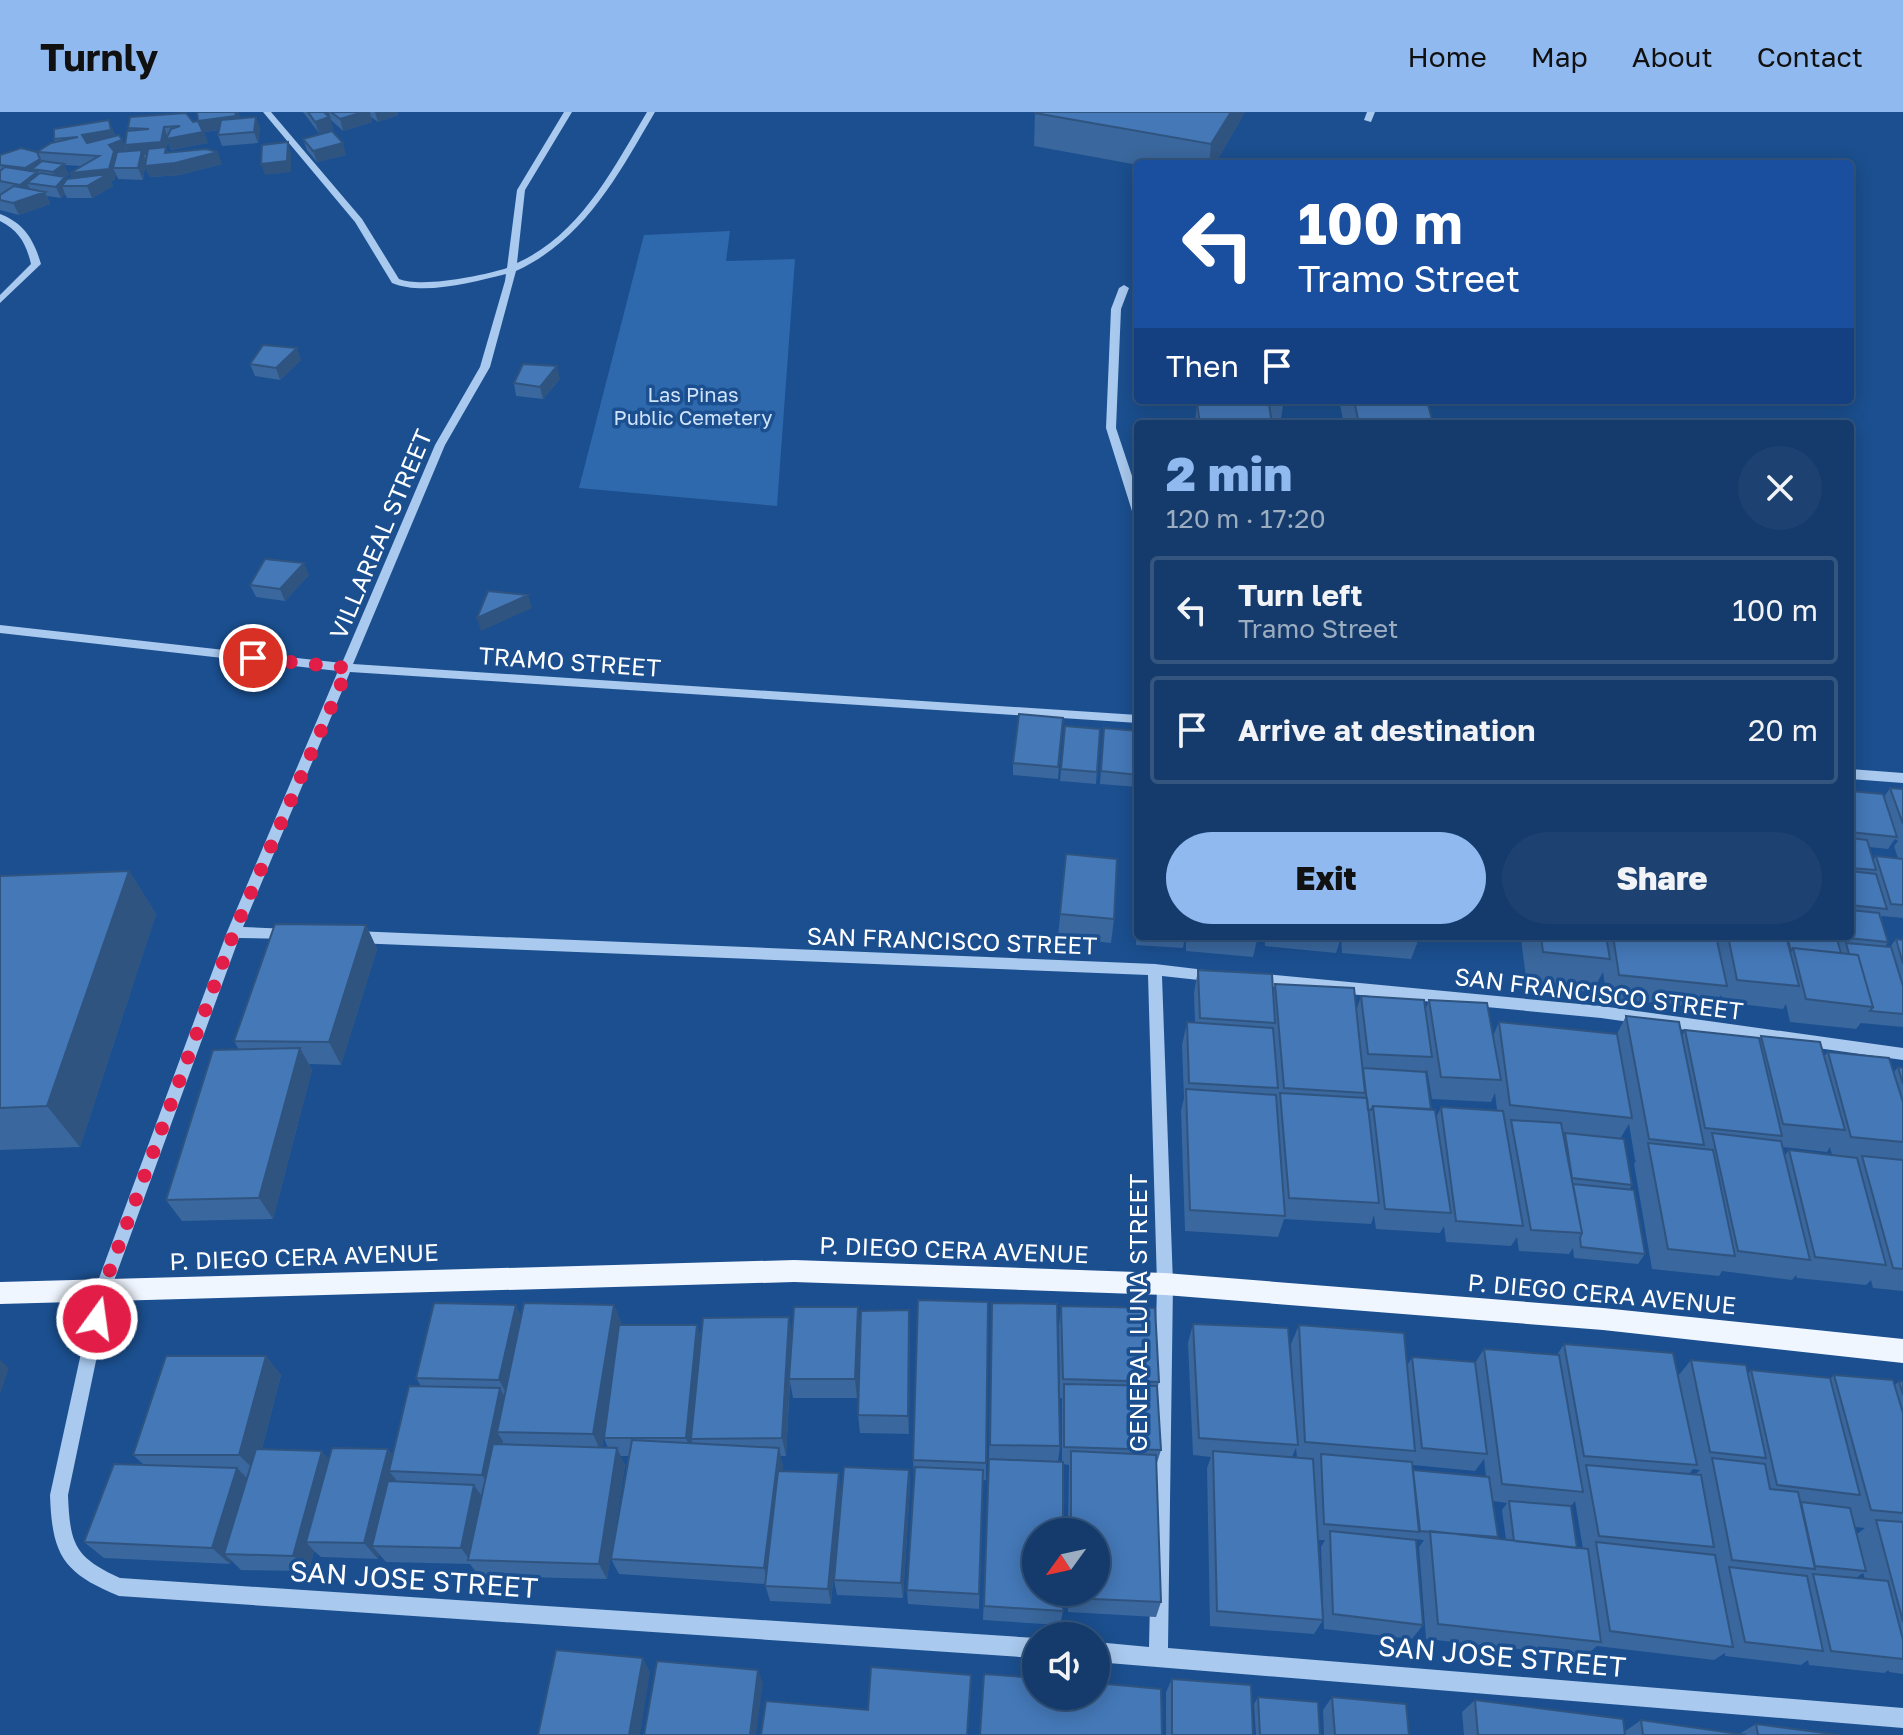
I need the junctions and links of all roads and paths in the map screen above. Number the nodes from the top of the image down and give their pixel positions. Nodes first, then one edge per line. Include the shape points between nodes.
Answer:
1 (267, 112) edge
2 (568, 112) edge
3 (651, 112) edge
4 (0, 217) edge
5 (511, 270) junction
6 (1124, 288) dead end
7 (0, 300) edge
8 (1134, 499) edge
9 (0, 629) edge
10 (348, 668) junction
11 (1134, 719) edge
12 (1854, 774) edge
13 (1903, 778) edge
14 (234, 932) junction
15 (298, 935) edge
16 (346, 936) edge
17 (1155, 970) junction
18 (1903, 1054) edge
19 (1165, 1284) junction
20 (103, 1289) junction
21 (0, 1293) edge
22 (1903, 1351) edge
23 (1022, 1647) edge
24 (1110, 1653) edge
25 (1158, 1656) junction
26 (1903, 1718) edge

1 - 5 street via 359,221 395,281 440,284
2 - 5 street, VILLAREAL STREET via 521,190
3 - 5 street via 569,231
4 - 7 street via 22,228 36,264
5 - 10 street, VILLAREAL STREET via 485,367 440,445
6 - 8 street via 1116,309 1111,428
9 - 10 street, TRAMO STREET
10 - 11 street, TRAMO STREET
10 - 14 street, VILLAREAL STREET
12 - 13 street
14 - 15 street
14 - 20 street, VILLAREAL STREET
16 - 17 street, SAN FRANCISCO STREET
17 - 18 street, SAN FRANCISCO STREET via 1601,1012
17 - 19 street, GENERAL LUNA STREET
19 - 20 main road, P. DIEGO CERA AVENUE via 794,1271
19 - 22 main road, P. DIEGO CERA AVENUE via 1603,1319
19 - 25 street, GENERAL LUNA STREET
20 - 21 main road, P. DIEGO CERA AVENUE
20 - 23 street, SAN JOSE STREET via 59,1495 60,1529 71,1558 89,1574 119,1587
24 - 25 street, SAN JOSE STREET
25 - 26 street, SAN JOSE STREET

